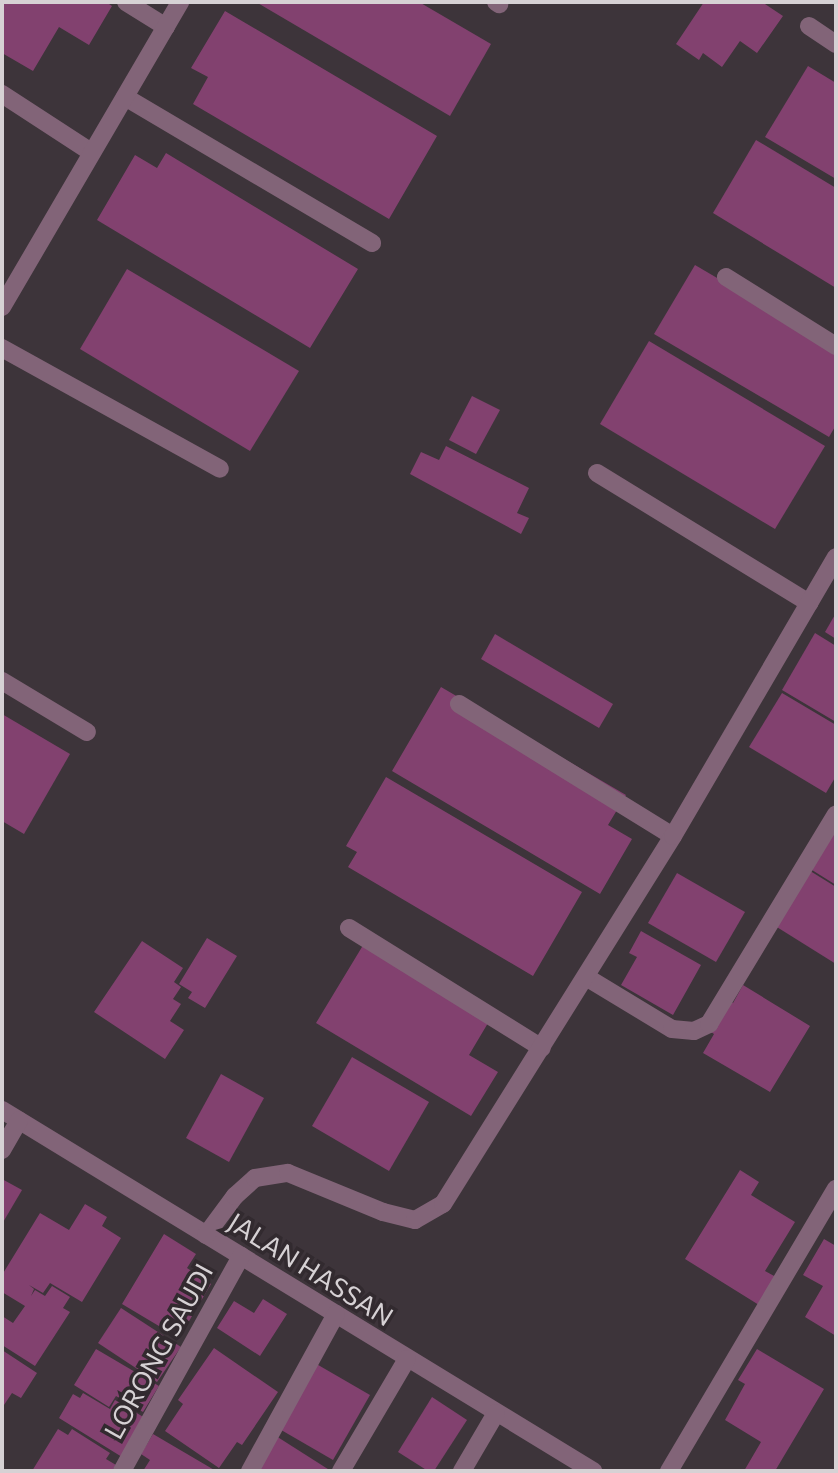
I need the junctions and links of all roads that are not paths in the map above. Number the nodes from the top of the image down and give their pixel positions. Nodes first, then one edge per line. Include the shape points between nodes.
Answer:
1 (126, 2) edge
2 (180, 2) edge
3 (809, 26) dead end
4 (166, 27) junction
5 (836, 44) edge
6 (2, 94) edge
7 (125, 97) junction
8 (91, 152) junction
9 (372, 243) dead end
10 (726, 278) dead end
11 (2, 307) edge
12 (836, 346) edge
13 (2, 348) edge
14 (220, 469) dead end
15 (597, 473) dead end
16 (836, 557) edge
17 (809, 603) junction
18 (2, 681) edge
19 (459, 704) dead end
20 (87, 732) dead end
21 (836, 814) edge
22 (673, 836) junction
23 (349, 928) dead end
24 (586, 977) junction
25 (542, 1048) junction
26 (2, 1111) edge
27 (19, 1121) junction
28 (2, 1150) edge
29 (836, 1189) edge
30 (206, 1235) junction
31 (241, 1256) junction
32 (336, 1314) junction
33 (407, 1359) junction
34 (495, 1413) junction
35 (565, 1464) edge
36 (122, 1471) edge
37 (250, 1471) edge
38 (341, 1471) edge
39 (462, 1471) edge
40 (593, 1471) edge
41 (669, 1471) edge

1 - 4 street
2 - 4 street
3 - 5 street
4 - 7 street
6 - 8 street
7 - 8 street
7 - 9 street
8 - 11 street
10 - 12 street
13 - 14 street
15 - 17 street
16 - 17 street
17 - 22 street
18 - 20 street
19 - 22 street
21 - 24 street via 709,1024 694,1031 672,1029
22 - 24 street
23 - 25 street
24 - 25 street
25 - 30 street via 443,1204 415,1220 288,1174 255,1178 234,1196
26 - 27 street, JALAN HASSAN
27 - 28 street
27 - 30 street, JALAN HASSAN
29 - 41 street
30 - 31 street, JALAN HASSAN
31 - 32 street, JALAN HASSAN
31 - 36 street, LORONG SAUDI
32 - 33 street, JALAN HASSAN
32 - 37 street
33 - 34 street, JALAN HASSAN
33 - 38 street
34 - 35 street, JALAN HASSAN
34 - 39 street
35 - 40 street, JALAN HASSAN

